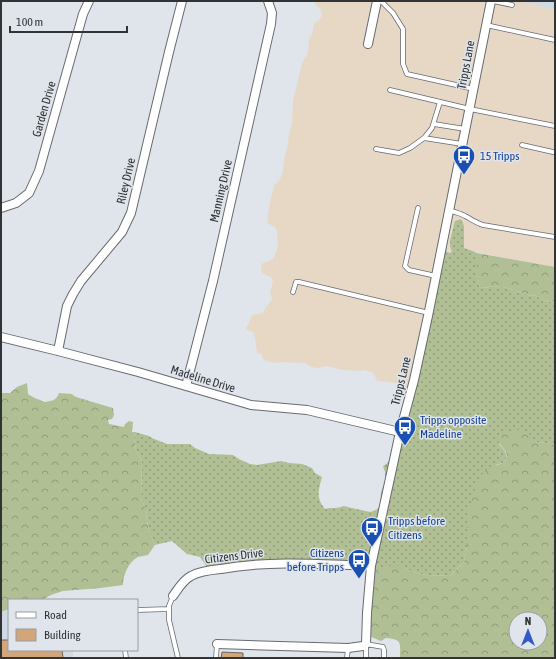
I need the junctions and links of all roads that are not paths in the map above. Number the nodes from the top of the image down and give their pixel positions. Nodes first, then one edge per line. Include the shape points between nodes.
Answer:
1 (89, 1) edge
2 (182, 1) edge
3 (268, 1) edge
4 (377, 1) edge
5 (382, 1) edge
6 (492, 1) edge
7 (512, 5) dead end
8 (486, 25) junction
9 (555, 40) edge
10 (368, 44) dead end
11 (474, 89) junction
12 (390, 90) dead end
13 (440, 102) junction
14 (470, 109) junction
15 (434, 124) junction
16 (555, 126) edge
17 (466, 129) junction
18 (424, 138) junction
19 (463, 144) junction
20 (522, 145) dead end
21 (376, 149) dead end
22 (553, 152) dead end
23 (1, 208) edge
24 (418, 208) dead end
25 (450, 211) junction
26 (555, 237) edge
27 (437, 276) junction
28 (293, 292) dead end
29 (429, 313) junction
30 (1, 338) edge
31 (58, 351) junction
32 (186, 386) junction
33 (400, 432) junction
34 (371, 566) junction
35 (173, 596) joint
36 (169, 609) junction
37 (138, 610) edge
38 (217, 644) joint
39 (366, 644) junction
40 (348, 648) junction
41 (178, 658) edge
42 (216, 658) edge
43 (348, 658) edge
44 (366, 658) edge
45 (384, 658) edge

1 - 23 street, Garden Drive via 83,14 39,171 29,193 16,203
2 - 31 street, Riley Drive via 131,213 122,232 73,294 67,306
3 - 32 street, Manning Drive via 272,13 271,24
4 - 10 street
5 - 11 lane via 403,29 403,64 407,74
6 - 7 lane
6 - 8 street, Tripps Lane
8 - 9 lane
8 - 11 street, Tripps Lane
11 - 14 street, Tripps Lane
12 - 13 lane
13 - 14 lane
13 - 15 lane
14 - 16 lane
14 - 17 street, Tripps Lane
15 - 17 lane
15 - 18 lane
17 - 19 street, Tripps Lane
18 - 19 lane
18 - 21 lane via 399,153
19 - 25 street, Tripps Lane
20 - 22 lane
24 - 27 lane via 405,266 409,270
25 - 26 lane via 483,225
25 - 27 street, Tripps Lane
27 - 29 street, Tripps Lane
28 - 29 lane via 296,282 300,282
29 - 33 street, Tripps Lane
30 - 31 street, Madeline Drive
31 - 32 street, Madeline Drive
32 - 33 street, Madeline Drive via 251,405 307,410
33 - 34 street, Tripps Lane
34 - 35 street, Citizens Drive via 299,563 239,566 191,576
34 - 39 street, Tripps Lane
35 - 36 lane, Citizens Drive
36 - 37 lane
36 - 41 lane, Citizens Drive via 168,620
38 - 40 street
38 - 42 lane
39 - 40 street
39 - 44 lane
39 - 45 lane via 383,648
40 - 43 lane

